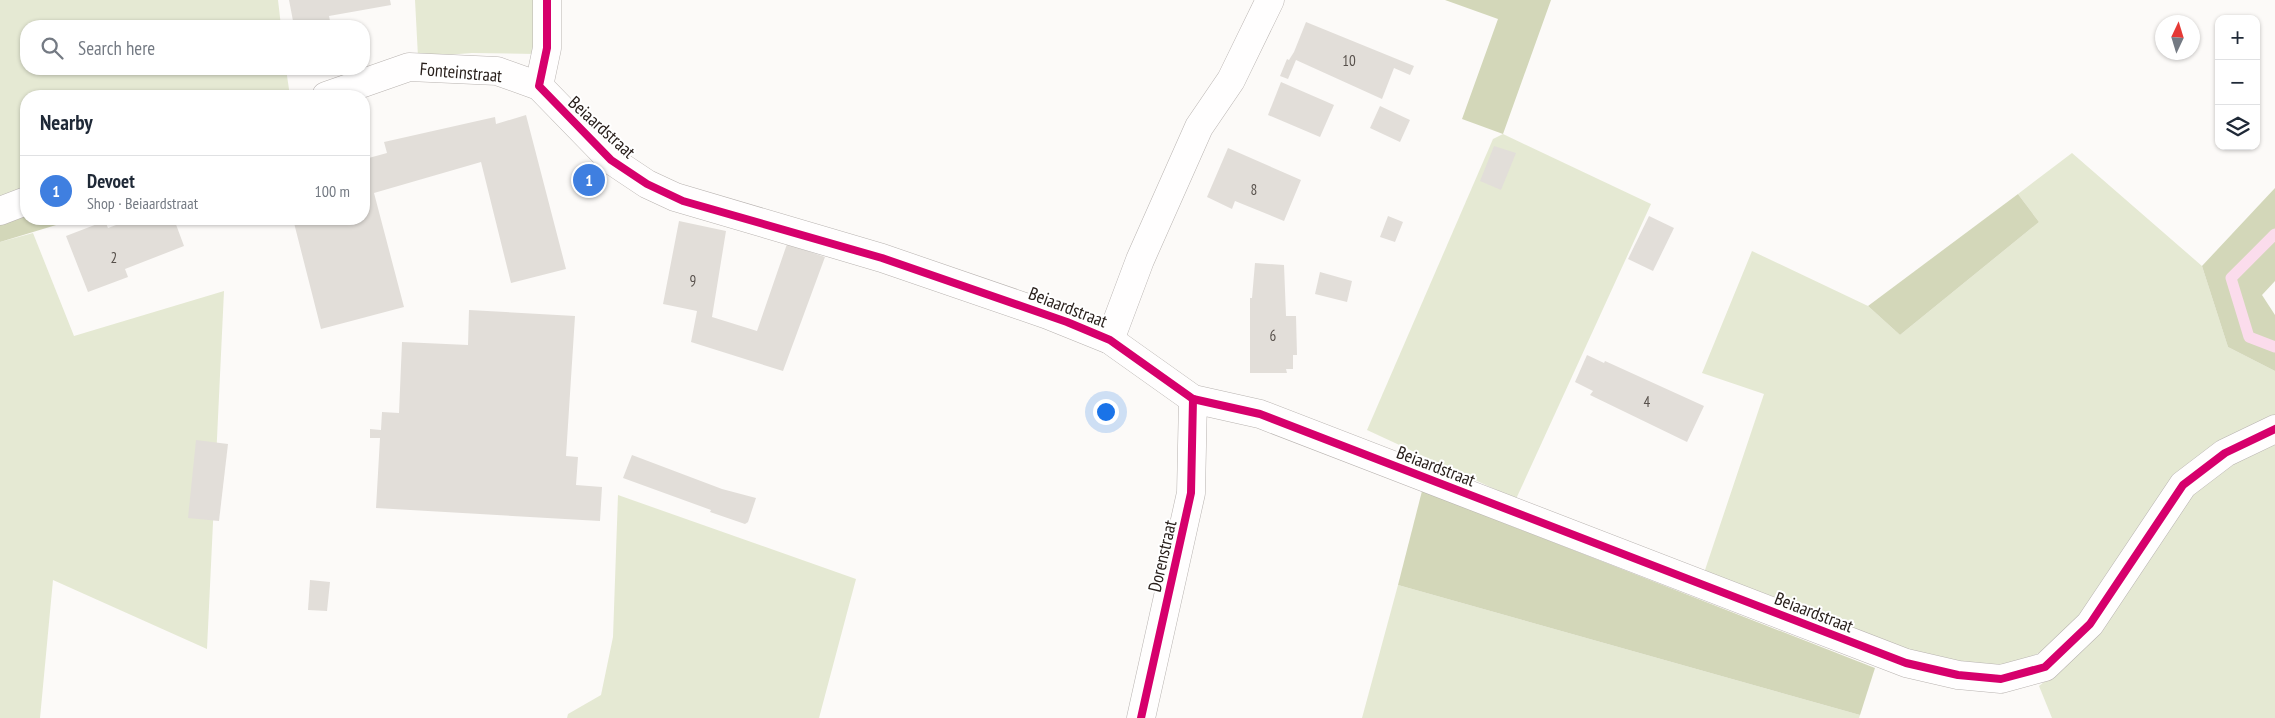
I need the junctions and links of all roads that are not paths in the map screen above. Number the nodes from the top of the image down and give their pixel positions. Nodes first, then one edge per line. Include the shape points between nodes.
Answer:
1 (547, 0) edge
2 (1270, 0) edge
3 (539, 86) junction
4 (343, 90) edge
5 (20, 204) edge
6 (0, 211) edge
7 (1110, 340) junction
8 (1193, 399) junction
9 (2275, 429) edge
10 (1141, 718) edge

1 - 3 street via 547,48
2 - 7 street, Beiaardstraat via 1231,80 1199,127 1134,275
3 - 4 street, Fonteinstraat via 497,71 409,67
3 - 7 street, Beiaardstraat via 611,160 647,184 675,197 948,280
5 - 6 street
7 - 8 street, Beiaardstraat
8 - 9 street, Beiaardstraat via 1260,414 1906,663 1958,675 2001,679 2045,667 2090,624 2183,485 2225,453
8 - 10 street, Dorenstraat via 1191,493

